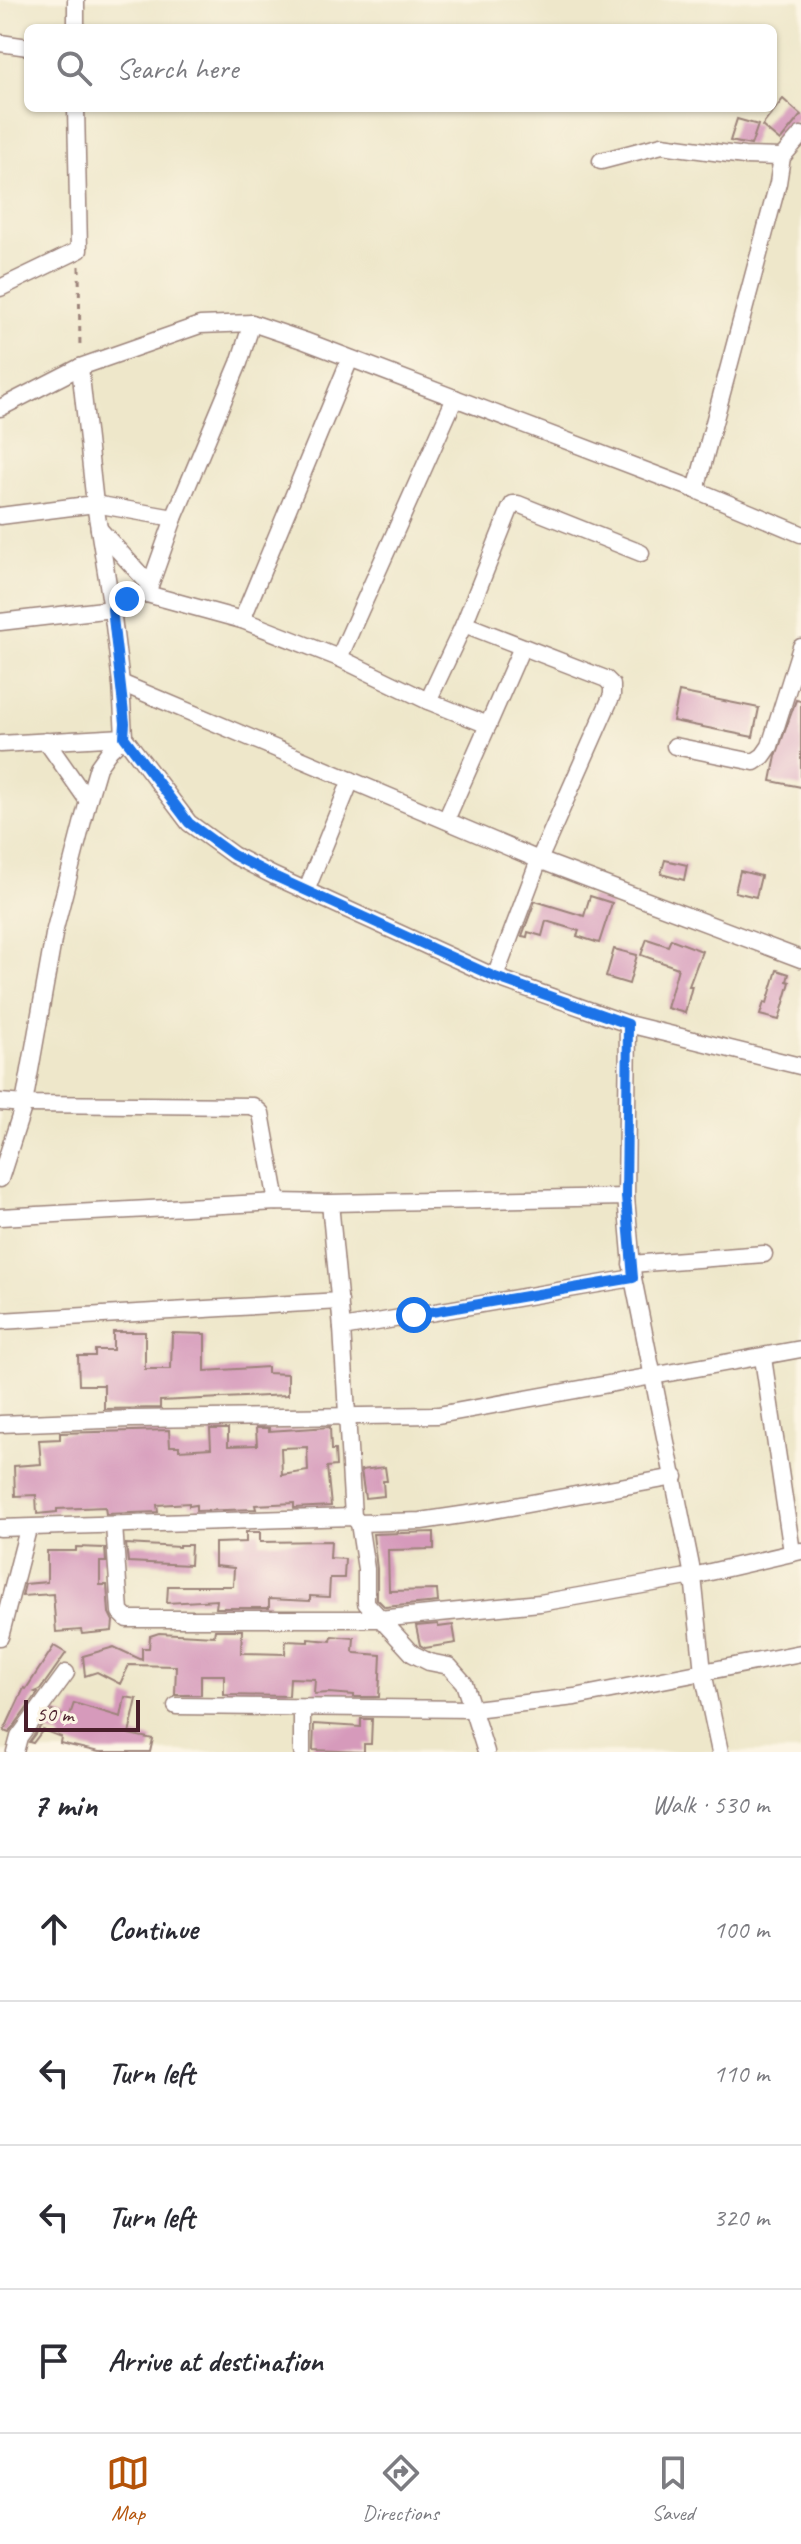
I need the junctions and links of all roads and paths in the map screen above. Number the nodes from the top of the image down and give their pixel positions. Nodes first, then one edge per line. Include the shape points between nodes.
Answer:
1 (76, 0) edge
2 (76, 24) edge
3 (0, 43) edge
4 (24, 46) edge
5 (76, 112) edge
6 (801, 135) edge
7 (782, 157) junction
8 (601, 161) dead end
9 (79, 250) junction
10 (0, 288) edge
11 (252, 323) junction
12 (350, 359) junction
13 (80, 367) junction
14 (455, 398) junction
15 (0, 408) edge
16 (696, 490) junction
17 (95, 504) junction
18 (0, 516) edge
19 (174, 518) junction
20 (99, 528) junction
21 (801, 534) edge
22 (641, 553) dead end
23 (148, 589) junction
24 (112, 609) junction
25 (242, 620) junction
26 (0, 622) edge
27 (464, 624) junction
28 (522, 647) junction
29 (339, 658) junction
30 (799, 658) edge
31 (121, 683) junction
32 (428, 701) junction
33 (488, 725) junction
34 (124, 737) junction
35 (46, 741) junction
36 (0, 744) edge
37 (675, 746) dead end
38 (351, 780) junction
39 (88, 801) junction
40 (446, 820) junction
41 (539, 860) junction
42 (306, 891) junction
43 (801, 959) edge
44 (495, 977) junction
45 (628, 1024) junction
46 (800, 1066) edge
47 (0, 1102) edge
48 (24, 1104) junction
49 (0, 1179) edge
50 (626, 1197) junction
51 (277, 1202) junction
52 (330, 1203) junction
53 (0, 1217) edge
54 (764, 1254) dead end
55 (632, 1271) junction
56 (340, 1301) junction
57 (0, 1321) edge
58 (342, 1328) junction
59 (801, 1349) edge
60 (763, 1358) junction
61 (655, 1375) junction
62 (348, 1417) junction
63 (0, 1424) edge
64 (675, 1477) junction
65 (356, 1520) junction
66 (114, 1525) junction
67 (0, 1528) edge
68 (28, 1529) junction
69 (796, 1551) edge
70 (693, 1576) junction
71 (379, 1619) junction
72 (0, 1637) edge
73 (801, 1653) edge
74 (703, 1672) junction
75 (66, 1673) dead end
76 (176, 1706) dead end
77 (302, 1708) junction
78 (474, 1709) junction
79 (15, 1752) edge
80 (302, 1752) edge
81 (486, 1752) edge
82 (720, 1752) edge

1 - 2 street
3 - 4 street
5 - 9 street
6 - 7 street
7 - 8 street via 662,145
7 - 16 street
9 - 10 street
9 - 13 path
11 - 12 street
11 - 13 street via 200,325
11 - 19 street
12 - 14 street
12 - 25 street
13 - 15 street
13 - 17 street
14 - 16 street
14 - 29 street
16 - 21 street
17 - 18 street
17 - 19 street
17 - 20 street
19 - 23 street
20 - 23 street
20 - 24 street
22 - 27 street via 513,504
23 - 24 street
23 - 25 street
24 - 26 street
24 - 31 street
25 - 29 street
27 - 28 street
27 - 32 street
28 - 33 street
28 - 41 street via 612,685
29 - 32 street
30 - 37 street via 763,756 754,762
31 - 34 street
31 - 38 street
32 - 33 street
33 - 40 street
34 - 35 street
34 - 39 street via 98,767
34 - 42 street via 189,823 233,855
35 - 36 street
35 - 39 street
38 - 40 street
38 - 42 street
39 - 48 street via 55,929
40 - 41 street
41 - 43 street
41 - 44 street
42 - 44 street
44 - 45 street
45 - 46 street
45 - 50 street
47 - 48 street
48 - 49 street
48 - 51 street via 253,1106 261,1113
50 - 52 street
50 - 55 street
51 - 52 street
51 - 53 street
52 - 56 street
54 - 55 street
55 - 58 street
55 - 61 street
56 - 57 street
56 - 58 street
58 - 62 street
59 - 60 street
60 - 61 street
60 - 69 street
61 - 62 street via 438,1415
61 - 64 street
62 - 63 street
62 - 65 street
64 - 65 street via 421,1521
64 - 70 street
65 - 66 street
65 - 71 street via 366,1569 366,1603
66 - 68 street
66 - 71 street via 119,1605 127,1619
67 - 68 street
68 - 72 street
69 - 70 street
70 - 71 street via 540,1603
70 - 74 street
71 - 78 street via 413,1654 449,1666 464,1683
73 - 74 street
74 - 78 street via 575,1697
74 - 82 street
75 - 79 street via 19,1737
76 - 77 street
77 - 78 street
77 - 80 street
78 - 81 street

